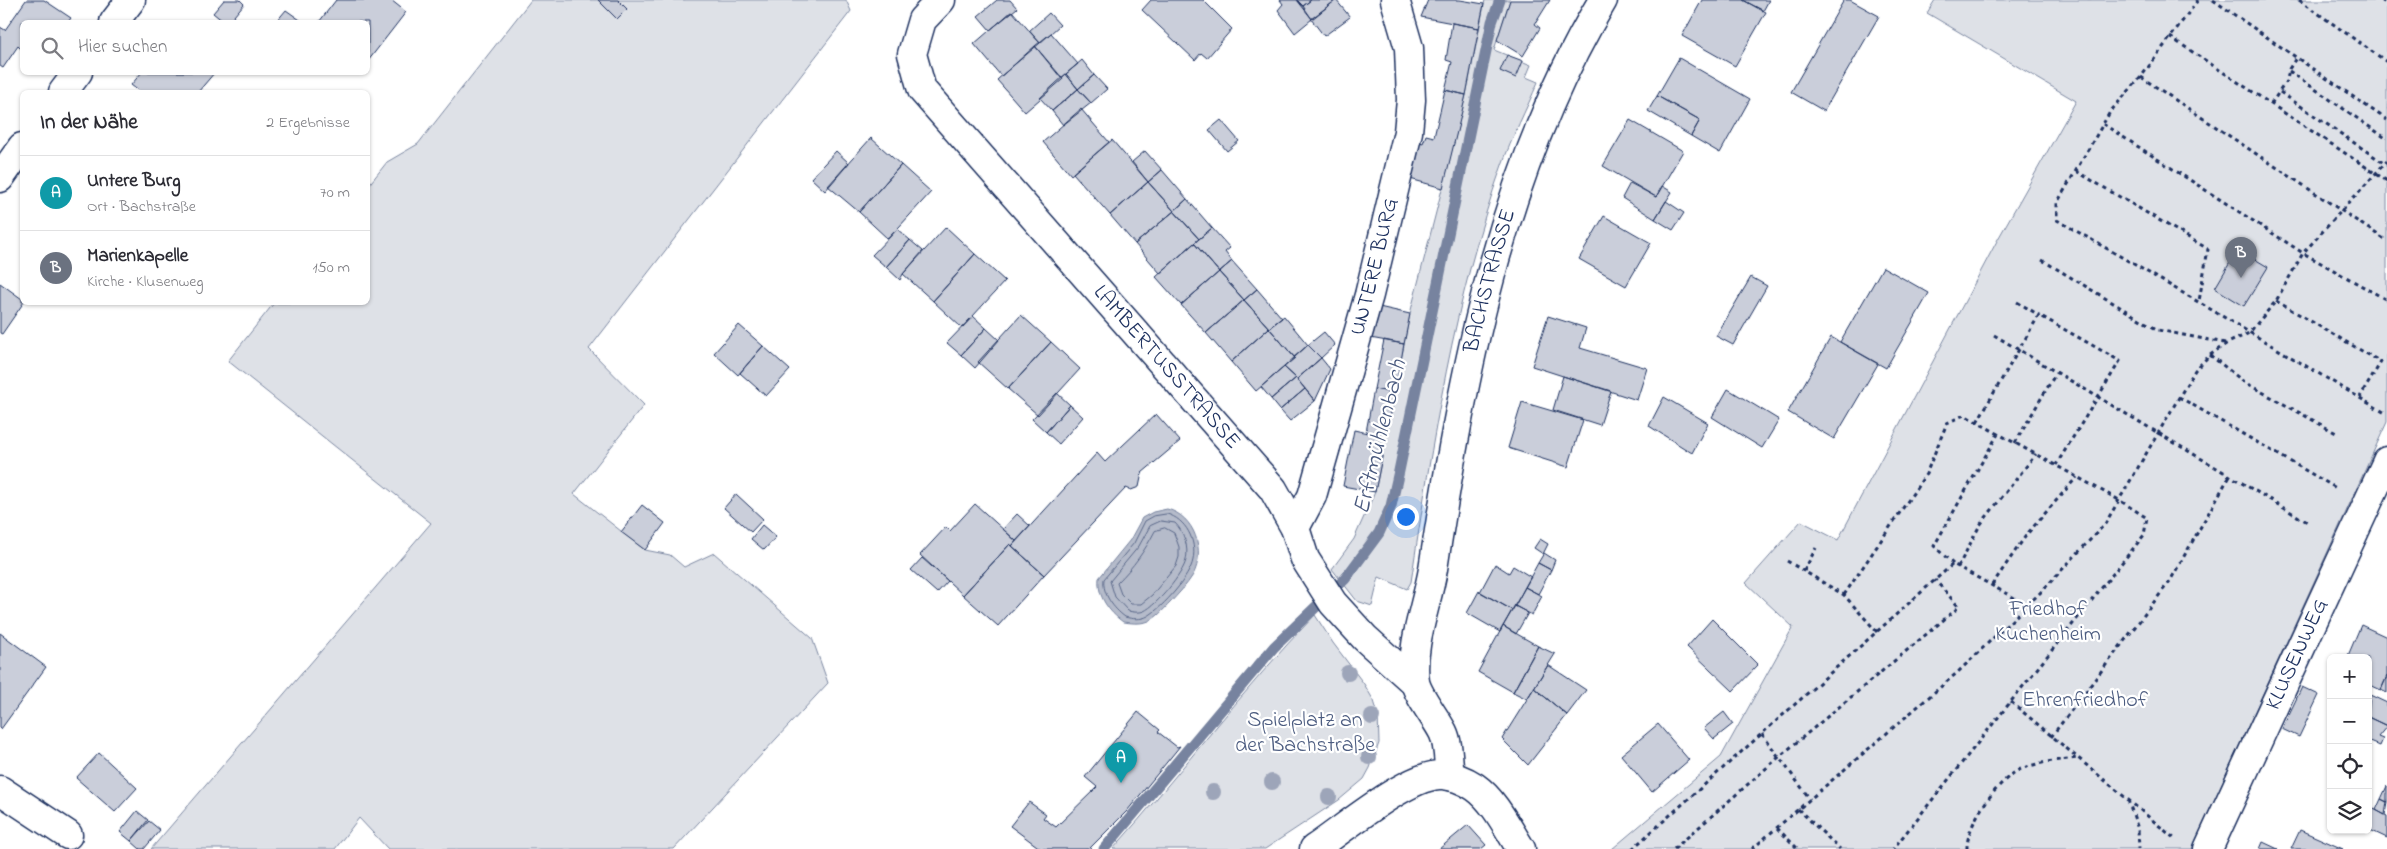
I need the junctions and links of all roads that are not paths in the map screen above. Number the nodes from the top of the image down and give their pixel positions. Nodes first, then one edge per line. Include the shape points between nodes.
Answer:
1 (131, 0) edge
2 (940, 0) edge
3 (1396, 0) edge
4 (1603, 0) edge
5 (116, 20) edge
6 (76, 75) edge
7 (64, 90) edge
8 (20, 150) edge
9 (0, 178) edge
10 (2387, 461) edge
11 (1295, 528) junction
12 (1432, 578) joint
13 (1416, 684) junction
14 (1450, 776) junction
15 (0, 790) edge
16 (68, 835) dead end
17 (1314, 849) edge
18 (1521, 849) edge
19 (2208, 849) edge

1 - 5 street
2 - 11 street, LAMBERTUSSTRASSE via 922,20 912,54 922,90 1272,489
3 - 11 street, UNTERE BURG via 1409,48 1411,100 1408,132 1368,295 1312,496
4 - 12 street, BACHSTRASSE via 1558,83 1534,138 1499,244 1455,436
6 - 7 street
8 - 9 street
10 - 19 street, KLUSENWEG
11 - 13 street, LAMBERTUSSTRASSE via 1305,559 1326,593 1365,638
12 - 13 street, LAMBERTUSSTRASSE via 1415,651
13 - 14 street, LAMBERTUSSTRASSE via 1445,734
14 - 17 street via 1439,775 1411,784
14 - 18 street via 1476,788 1488,799
15 - 16 street

